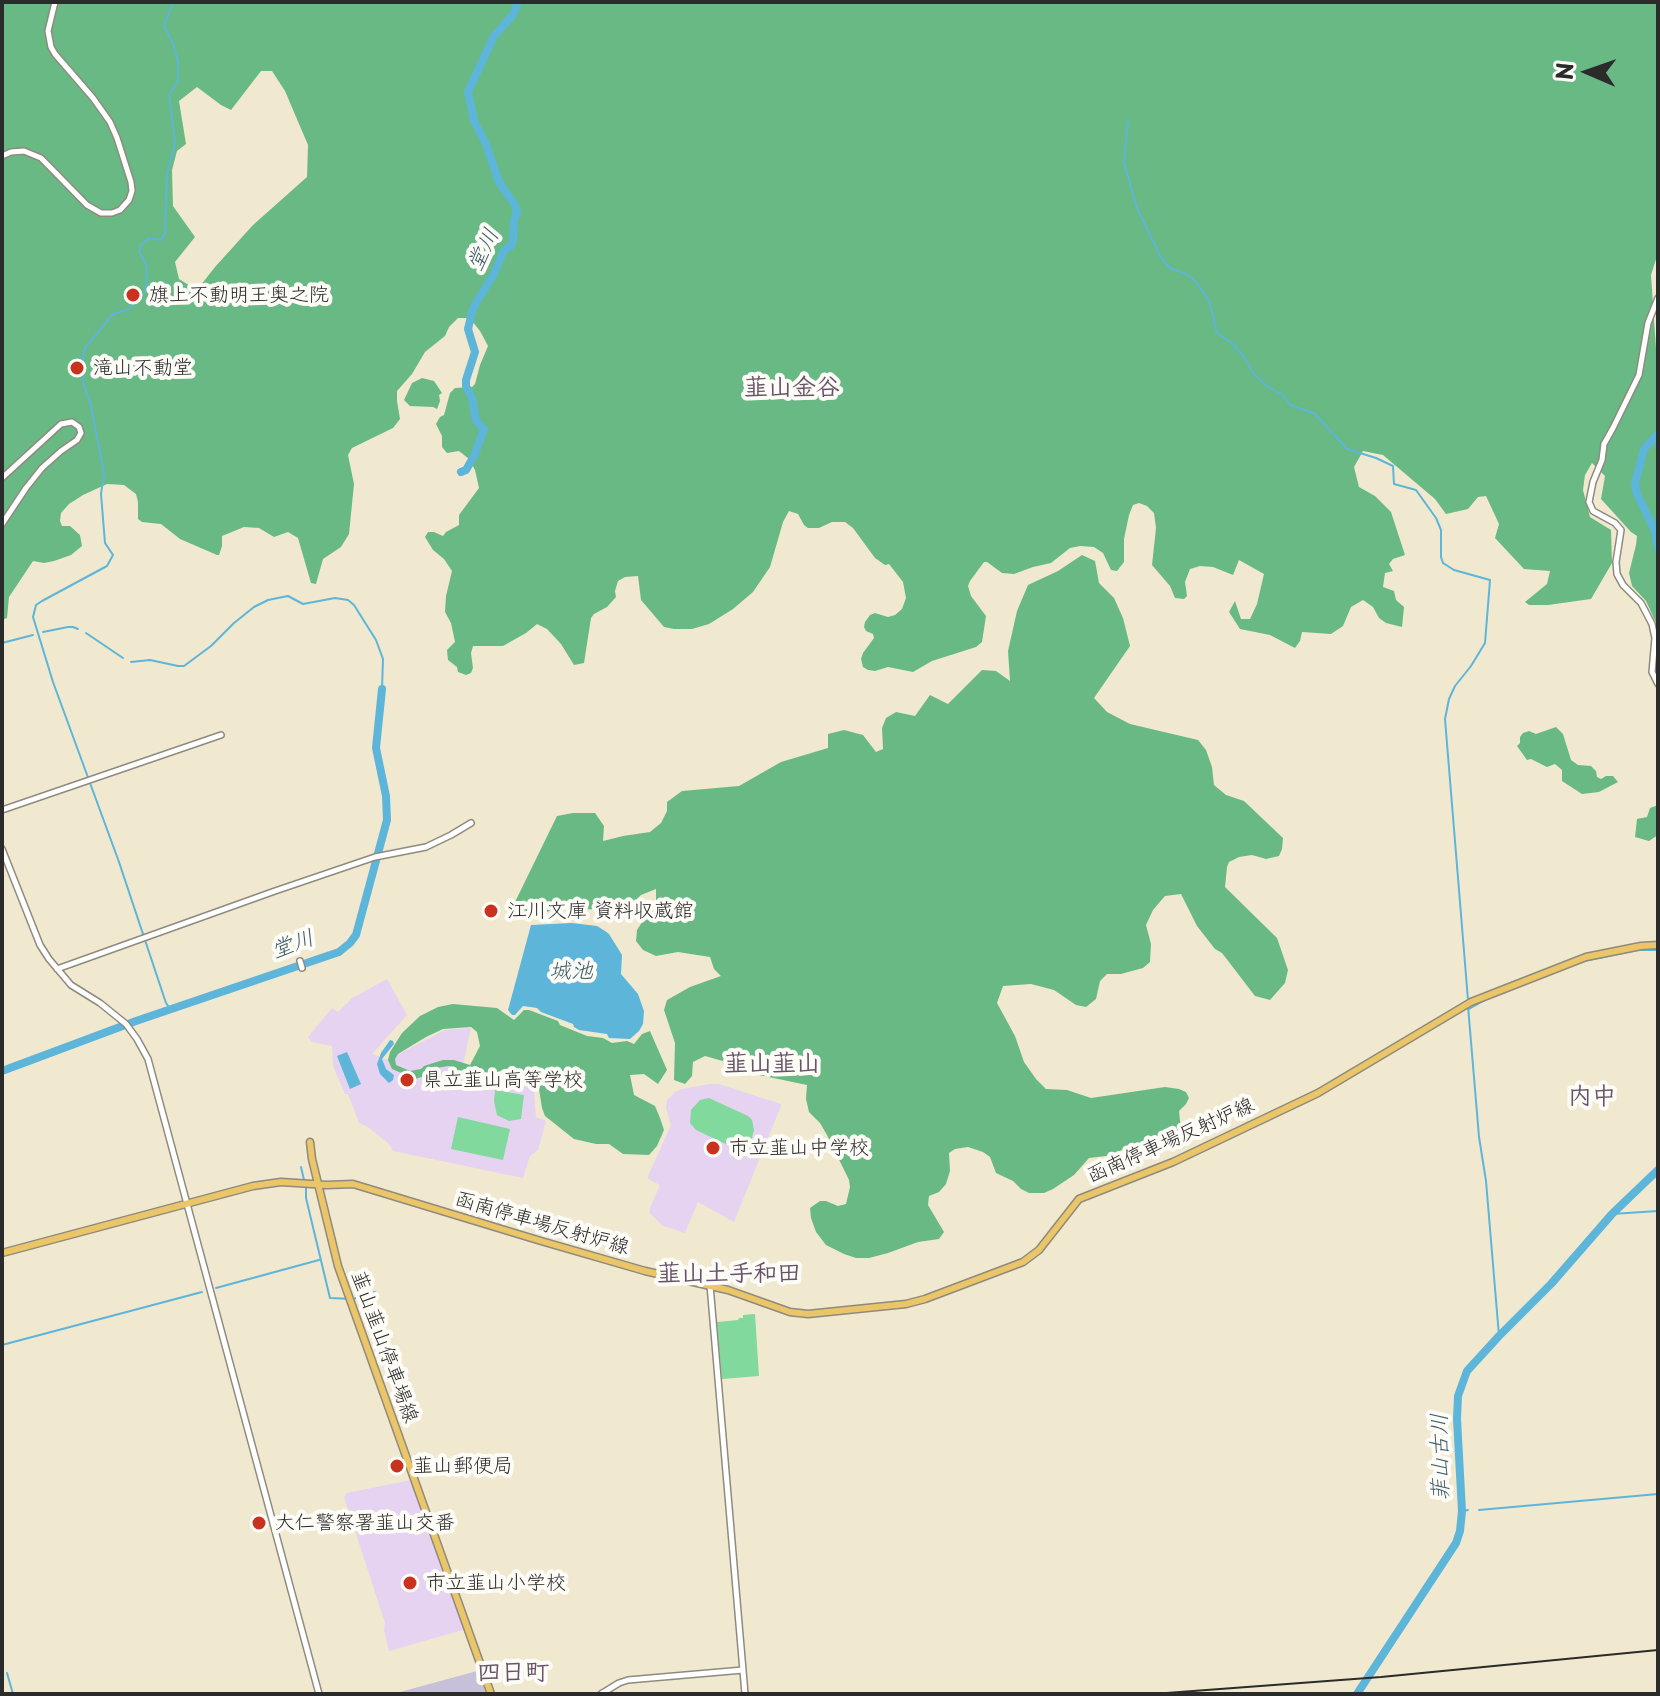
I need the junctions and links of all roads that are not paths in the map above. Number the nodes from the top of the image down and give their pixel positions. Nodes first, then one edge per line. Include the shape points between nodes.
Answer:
1 (55, 2) edge
2 (2, 156) edge
3 (1658, 298) edge
4 (2, 478) edge
5 (2, 524) edge
6 (1658, 684) edge
7 (221, 735) dead end
8 (2, 810) edge
9 (471, 823) dead end
10 (2, 849) edge
11 (1658, 945) edge
12 (300, 961) dead end
13 (302, 968) dead end
14 (57, 969) junction
15 (310, 1142) dead end
16 (318, 1185) junction
17 (186, 1204) junction
18 (2, 1253) edge
19 (710, 1285) junction
20 (743, 1670) junction
21 (319, 1694) edge
22 (491, 1694) edge
23 (601, 1694) edge
24 (745, 1694) edge

1 - 2 street via 48,31 51,47 110,122 131,182 129,200 120,210 101,213 41,158 24,151
3 - 6 street via 1639,375 1604,444 1589,502 1593,511 1621,530 1617,574 1652,624 1652,672
4 - 5 street via 61,424 79,427 77,440 42,468
7 - 8 street
9 - 14 street via 426,847 375,857
10 - 14 street via 40,945
11 - 19 main road, 函南停車場反射炉線 via 1586,957 1468,1004 1318,1093 1079,1199 1023,1262 917,1301 797,1313
12 - 13 street
14 - 17 street via 127,1025 142,1047
15 - 16 main road, 韮山韮山停車場線
16 - 17 main road, 函南停車場反射炉線 via 253,1186
16 - 19 main road, 函南停車場反射炉線 via 353,1184 645,1271
16 - 22 main road, 韮山韮山停車場線 via 338,1266
17 - 18 main road, 函南停車場反射炉線
17 - 21 street
19 - 20 street
20 - 23 street via 628,1680
20 - 24 street

